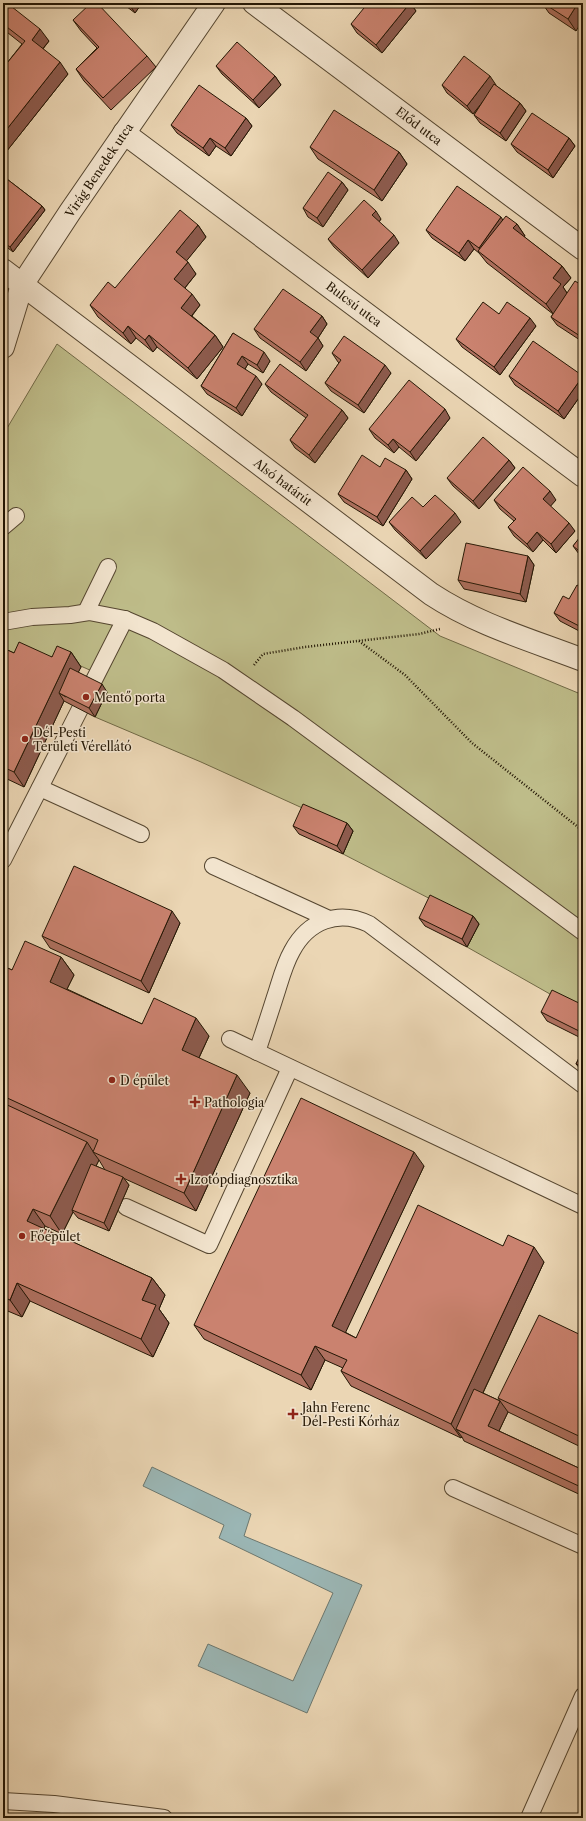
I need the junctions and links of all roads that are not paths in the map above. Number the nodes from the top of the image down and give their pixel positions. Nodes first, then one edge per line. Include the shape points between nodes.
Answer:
1 (214, 3) edge
2 (254, 3) edge
3 (124, 133) junction
4 (583, 249) edge
5 (3, 270) edge
6 (22, 285) junction
7 (3, 347) edge
8 (583, 476) edge
9 (16, 516) dead end
10 (3, 527) edge
11 (108, 567) dead end
12 (86, 612) junction
13 (3, 613) edge
14 (32, 617) junction
15 (125, 619) junction
16 (3, 622) edge
17 (583, 660) edge
18 (92, 684) edge
19 (80, 709) edge
20 (40, 788) junction
21 (141, 834) dead end
22 (3, 860) edge
23 (213, 866) dead end
24 (329, 919) junction
25 (583, 932) edge
26 (230, 1039) dead end
27 (257, 1052) junction
28 (290, 1068) junction
29 (583, 1085) edge
30 (583, 1206) edge
31 (126, 1208) dead end
32 (453, 1488) dead end
33 (583, 1546) edge
34 (583, 1696) edge
35 (3, 1801) edge
36 (164, 1818) edge
37 (529, 1818) edge

1 - 3 street, Virág Benedek utca
2 - 4 street, Előd utca
3 - 6 street, Virág Benedek utca
3 - 8 street, Bulcsú utca
5 - 6 street, Alsó határút
6 - 7 street, Virág Benedek utca
6 - 17 street, Alsó határút via 432,594 476,620
9 - 10 lane
11 - 12 lane
12 - 14 lane
12 - 15 lane
13 - 14 lane via 18,613
14 - 16 lane
15 - 18 lane
15 - 25 lane via 154,631 240,681 294,718
19 - 20 lane
20 - 21 lane
20 - 22 lane
23 - 24 lane
24 - 27 lane via 303,935 292,951
24 - 29 lane via 350,917 369,924
26 - 27 lane
27 - 28 lane
28 - 30 lane
28 - 31 lane via 209,1245
32 - 33 lane
34 - 37 lane
35 - 36 lane via 54,1804

